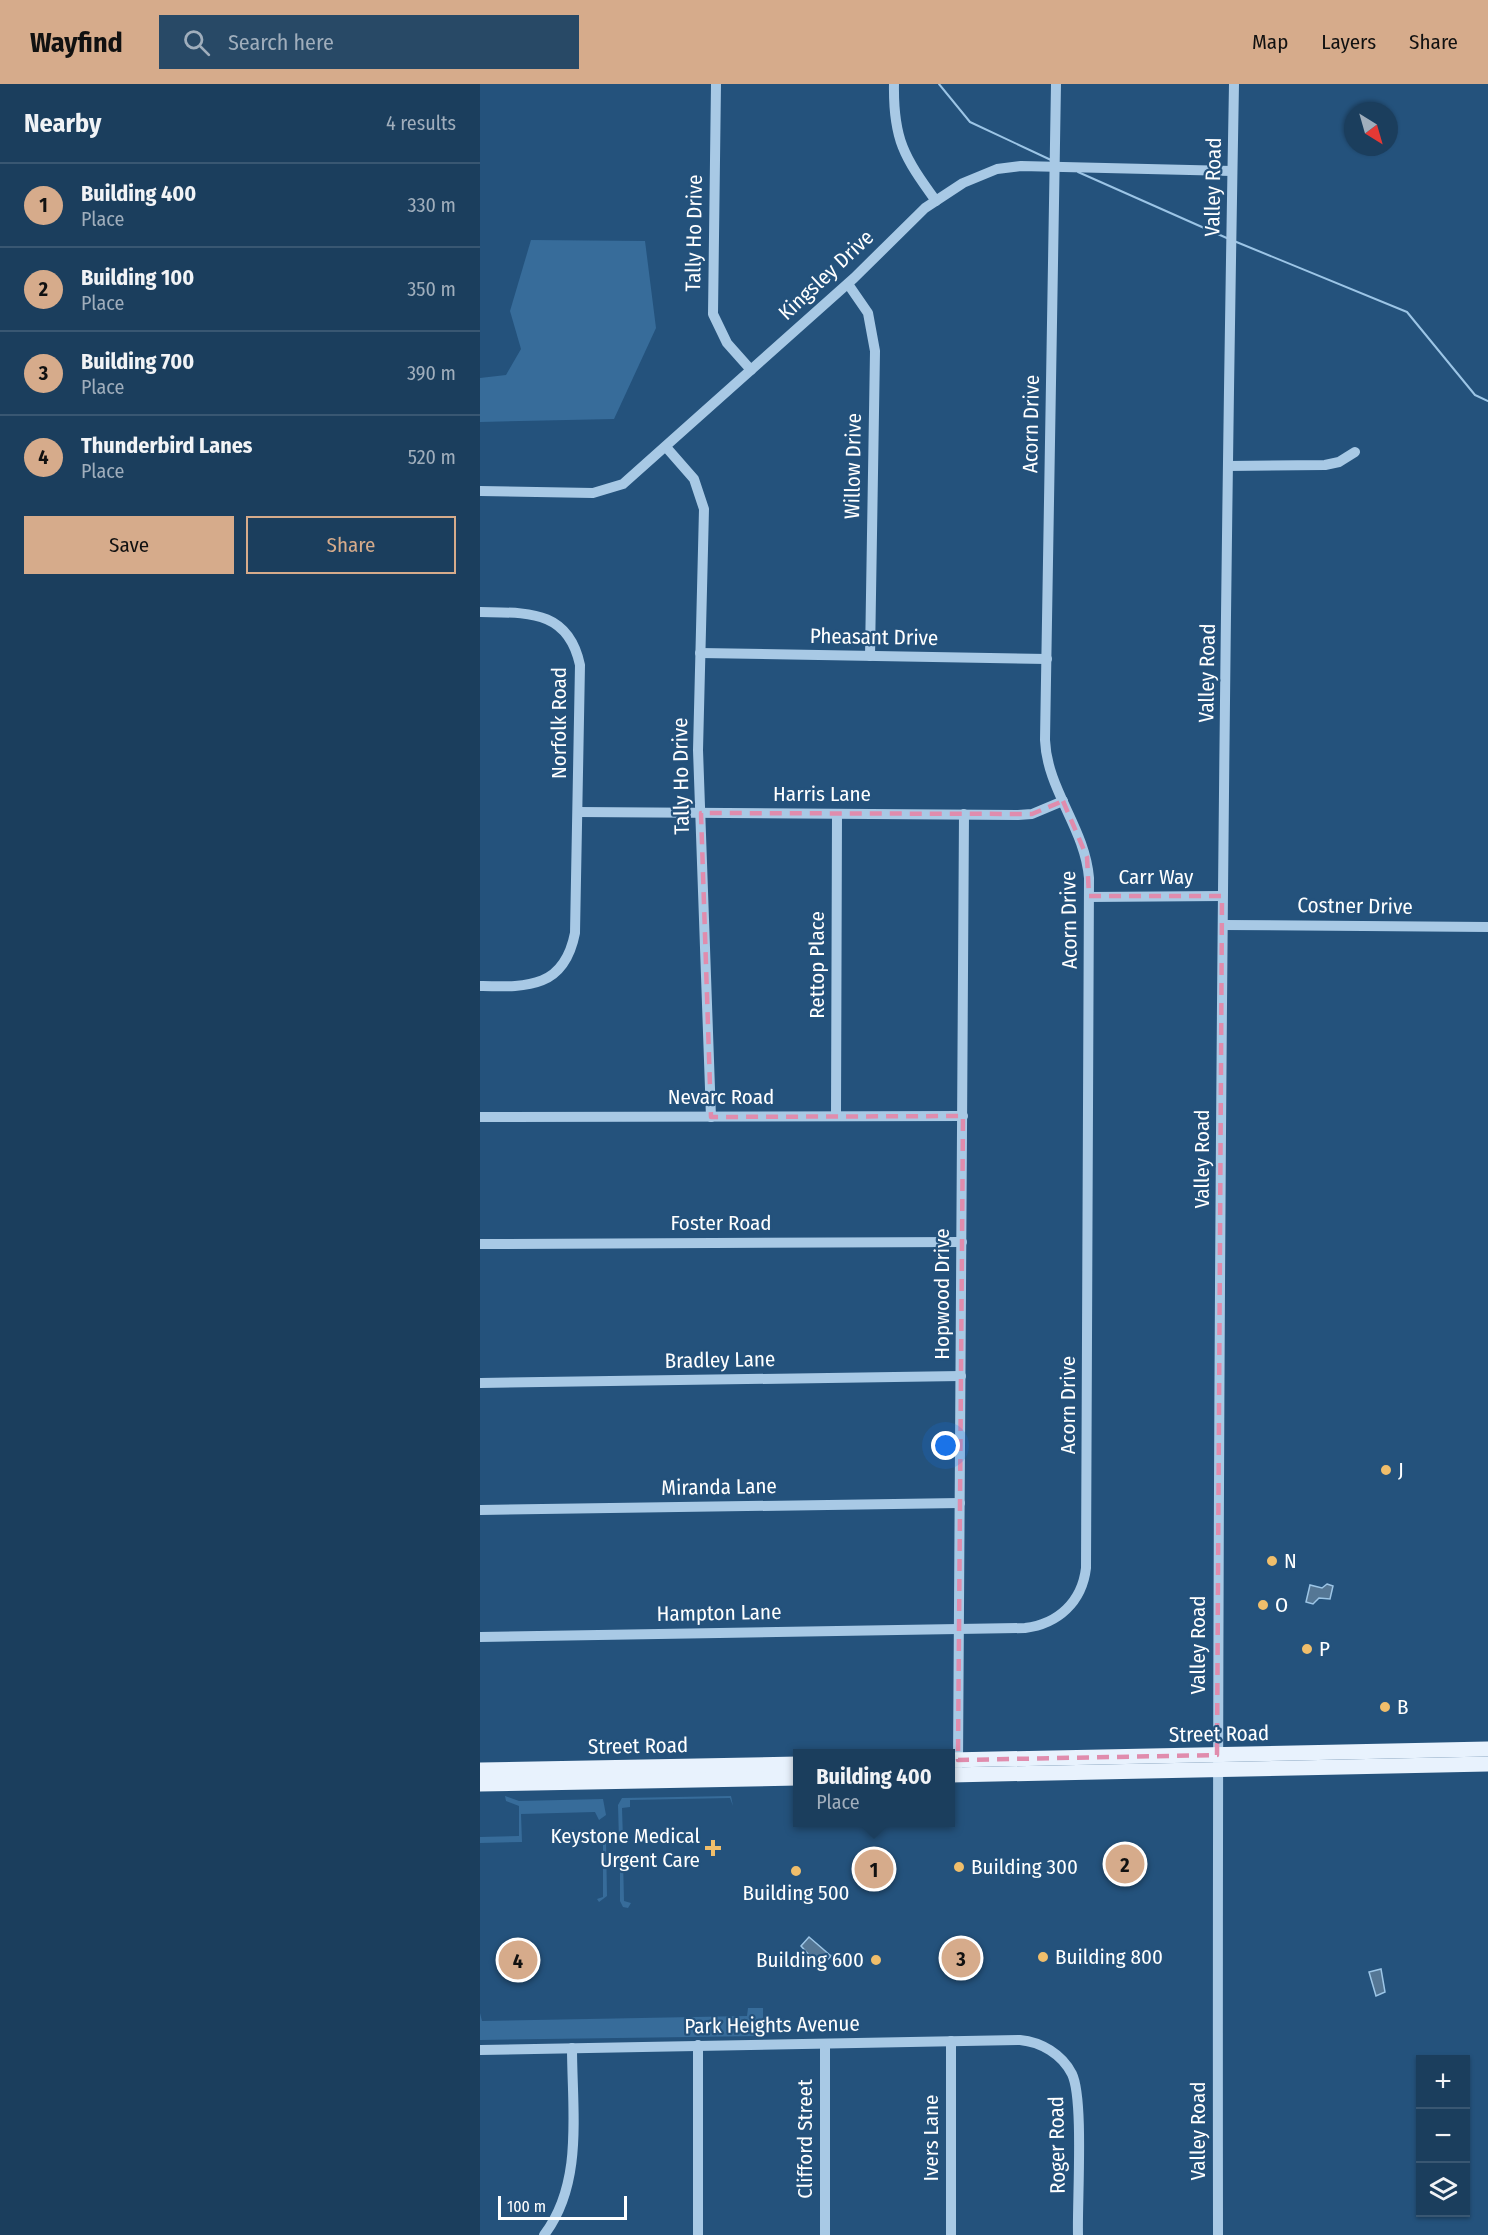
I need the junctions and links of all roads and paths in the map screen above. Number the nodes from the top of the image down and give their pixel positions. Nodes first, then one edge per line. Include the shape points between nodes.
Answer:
1 (716, 84) edge
2 (894, 84) edge
3 (1056, 84) edge
4 (1234, 84) edge
5 (1055, 166) junction
6 (1232, 171) junction
7 (936, 201) junction
8 (848, 284) junction
9 (751, 370) junction
10 (666, 447) junction
11 (1355, 452) dead end
12 (1228, 466) junction
13 (480, 491) edge
14 (480, 612) edge
15 (700, 653) junction
16 (870, 656) junction
17 (1047, 659) junction
18 (1063, 801) junction
19 (578, 812) junction
20 (701, 813) junction
21 (837, 814) junction
22 (964, 814) junction
23 (1222, 896) junction
24 (1089, 897) junction
25 (1223, 925) junction
26 (1488, 927) edge
27 (480, 987) edge
28 (836, 1116) junction
29 (963, 1116) junction
30 (480, 1117) edge
31 (711, 1117) junction
32 (962, 1242) junction
33 (480, 1244) edge
34 (961, 1376) junction
35 (480, 1383) edge
36 (960, 1503) junction
37 (480, 1510) edge
38 (959, 1629) junction
39 (480, 1637) edge
40 (955, 1749) edge
41 (1488, 1749) edge
42 (1217, 1762) junction
43 (793, 1764) edge
44 (1488, 1764) edge
45 (955, 1768) edge
46 (480, 1770) edge
47 (793, 1778) edge
48 (480, 1784) edge
49 (951, 2042) junction
50 (825, 2044) junction
51 (698, 2046) junction
52 (572, 2048) junction
53 (480, 2050) edge
54 (1060, 2058) joint
55 (543, 2235) edge
56 (698, 2235) edge
57 (825, 2235) edge
58 (951, 2235) edge
59 (1077, 2235) edge
60 (1218, 2235) edge

1 - 9 street, Tally Ho Drive via 713,314 723,337
2 - 7 street via 900,145
3 - 5 street, Acorn Drive
4 - 6 street, Valley Road
5 - 6 street, Kingsley Drive
5 - 7 street, Kingsley Drive via 997,169 963,183
5 - 17 street, Acorn Drive
6 - 12 street, Valley Road
7 - 8 street, Kingsley Drive
8 - 9 street, Kingsley Drive
8 - 16 street, Willow Drive via 868,313 875,351
9 - 10 street, Kingsley Drive
10 - 13 street, Kingsley Drive via 627,481 603,492
10 - 15 street, Tally Ho Drive via 694,479 704,509
11 - 12 street via 1340,462 1325,465
12 - 23 street, Valley Road
14 - 19 street, Norfolk Road via 542,616 563,629 573,642 580,665
15 - 16 street, Pheasant Drive
15 - 20 street, Tally Ho Drive
16 - 17 street, Pheasant Drive
17 - 18 street, Acorn Drive via 1046,759
18 - 22 street, Harris Lane via 1032,814
18 - 24 street, Acorn Drive via 1087,857
19 - 20 street, Harris Lane
19 - 27 street, Norfolk Road via 575,933 563,964 534,985
20 - 21 street, Harris Lane
20 - 31 street, Tally Ho Drive
21 - 22 street, Harris Lane
21 - 28 street, Rettop Place
22 - 29 street, Hopwood Drive
23 - 24 street, Carr Way
23 - 25 street, Valley Road
24 - 38 street, Acorn Drive via 1085,1577 1071,1605 1043,1625
25 - 26 street, Costner Drive
25 - 42 street, Valley Road
28 - 29 street, Nevarc Road
28 - 31 street, Nevarc Road
29 - 32 street, Hopwood Drive
30 - 31 street, Nevarc Road
32 - 33 street, Foster Road
32 - 34 street, Hopwood Drive
34 - 35 street, Bradley Lane
34 - 36 street, Hopwood Drive
36 - 37 street, Miranda Lane
36 - 38 street, Hopwood Drive
38 - 39 street, Hampton Lane
38 - 40 street, Hopwood Drive
41 - 42 main road, Street Road
42 - 44 main road, Street Road
42 - 45 main road, Street Road
42 - 60 street, Valley Road
43 - 46 main road, Street Road
47 - 48 main road, Street Road
49 - 50 street, Park Heights Avenue
49 - 54 street, Park Heights Avenue via 1028,2041
49 - 58 street, Ivers Lane
50 - 51 street, Park Heights Avenue
50 - 57 street, Clifford Street
51 - 52 street, Park Heights Avenue
51 - 56 street
52 - 53 street, Park Heights Avenue
52 - 55 street via 570,2176 560,2209
54 - 59 street, Roger Road via 1071,2073 1077,2092

